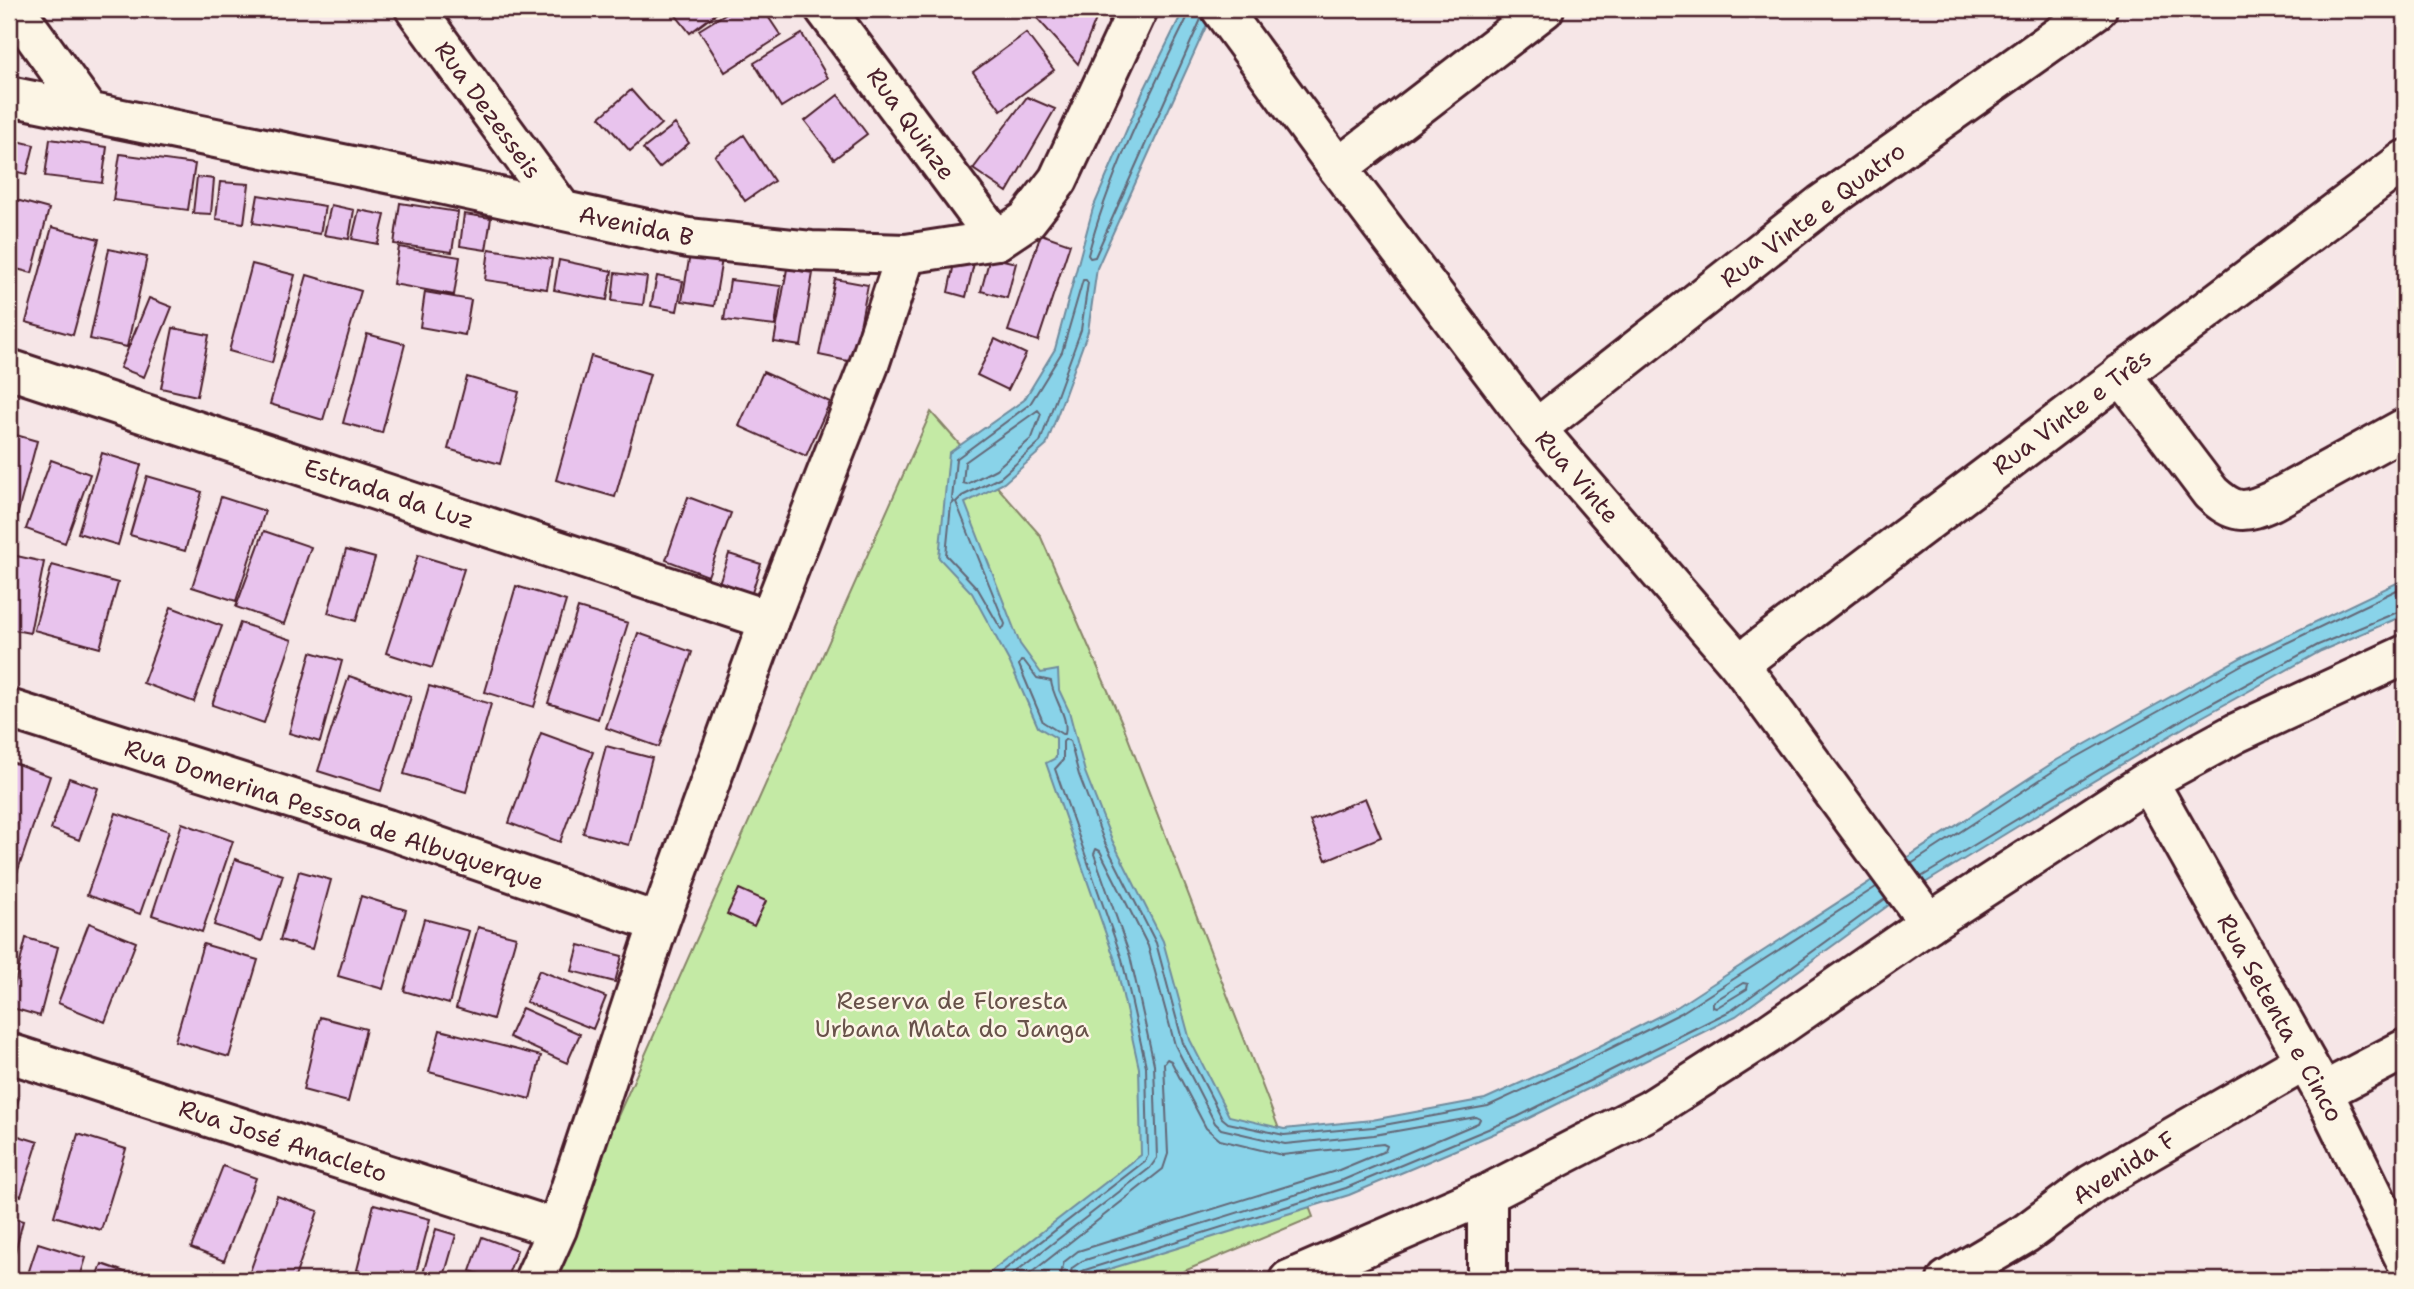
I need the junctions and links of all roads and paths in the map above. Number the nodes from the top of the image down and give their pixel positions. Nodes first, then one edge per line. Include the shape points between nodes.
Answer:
1 (15, 9) edge
2 (415, 9) edge
3 (825, 9) edge
4 (1138, 9) edge
5 (1544, 9) edge
6 (2097, 9) edge
7 (1231, 16) edge
8 (9, 96) edge
9 (89, 112) junction
10 (2405, 160) edge
11 (1338, 168) junction
12 (562, 210) junction
13 (997, 240) junction
14 (906, 254) junction
15 (9, 369) edge
16 (2121, 374) junction
17 (2405, 428) edge
18 (1535, 429) junction
19 (769, 620) junction
20 (2405, 655) edge
21 (1739, 664) junction
22 (9, 709) edge
23 (2147, 781) junction
24 (1927, 919) junction
25 (659, 923) junction
26 (2405, 1049) edge
27 (9, 1053) edge
28 (2314, 1077) junction
29 (1487, 1194) junction
30 (557, 1229) junction
31 (2405, 1259) edge
32 (534, 1280) edge
33 (1289, 1280) edge
34 (1488, 1280) edge
35 (1947, 1280) edge

1 - 9 street
2 - 12 street, Rua Dezesseis
3 - 13 street, Rua Quinze
4 - 13 street, Avenida B via 1058,180 1027,220
5 - 11 street
6 - 18 street, Rua Vinte e Quatro via 1822,204
7 - 11 street, Rua Vinte
8 - 9 street, Avenida B
9 - 12 street, Avenida B
10 - 16 street, Rua Vinte e Três
11 - 18 street, Rua Vinte
12 - 14 street, Avenida B via 688,238 811,251
13 - 14 street, Avenida B
14 - 19 street via 869,365
15 - 19 street, Estrada da Luz
16 - 17 street via 2211,493 2238,511 2272,501
16 - 21 street, Rua Vinte e Três
18 - 21 street, Rua Vinte
19 - 25 street
20 - 23 street via 2236,733
21 - 24 street, Rua Vinte
22 - 25 street, Rua Domerina Pessoa de Albuquerque
23 - 24 street
23 - 28 street, Rua Setenta e Cinco
24 - 29 street via 1767,1035 1650,1110
25 - 30 street
26 - 28 street, Avenida F
27 - 30 street, Rua José Anacleto
28 - 31 street, Rua Setenta e Cinco
28 - 35 street, Avenida F via 2092,1184 2025,1234
29 - 33 street
29 - 34 street
30 - 32 street

